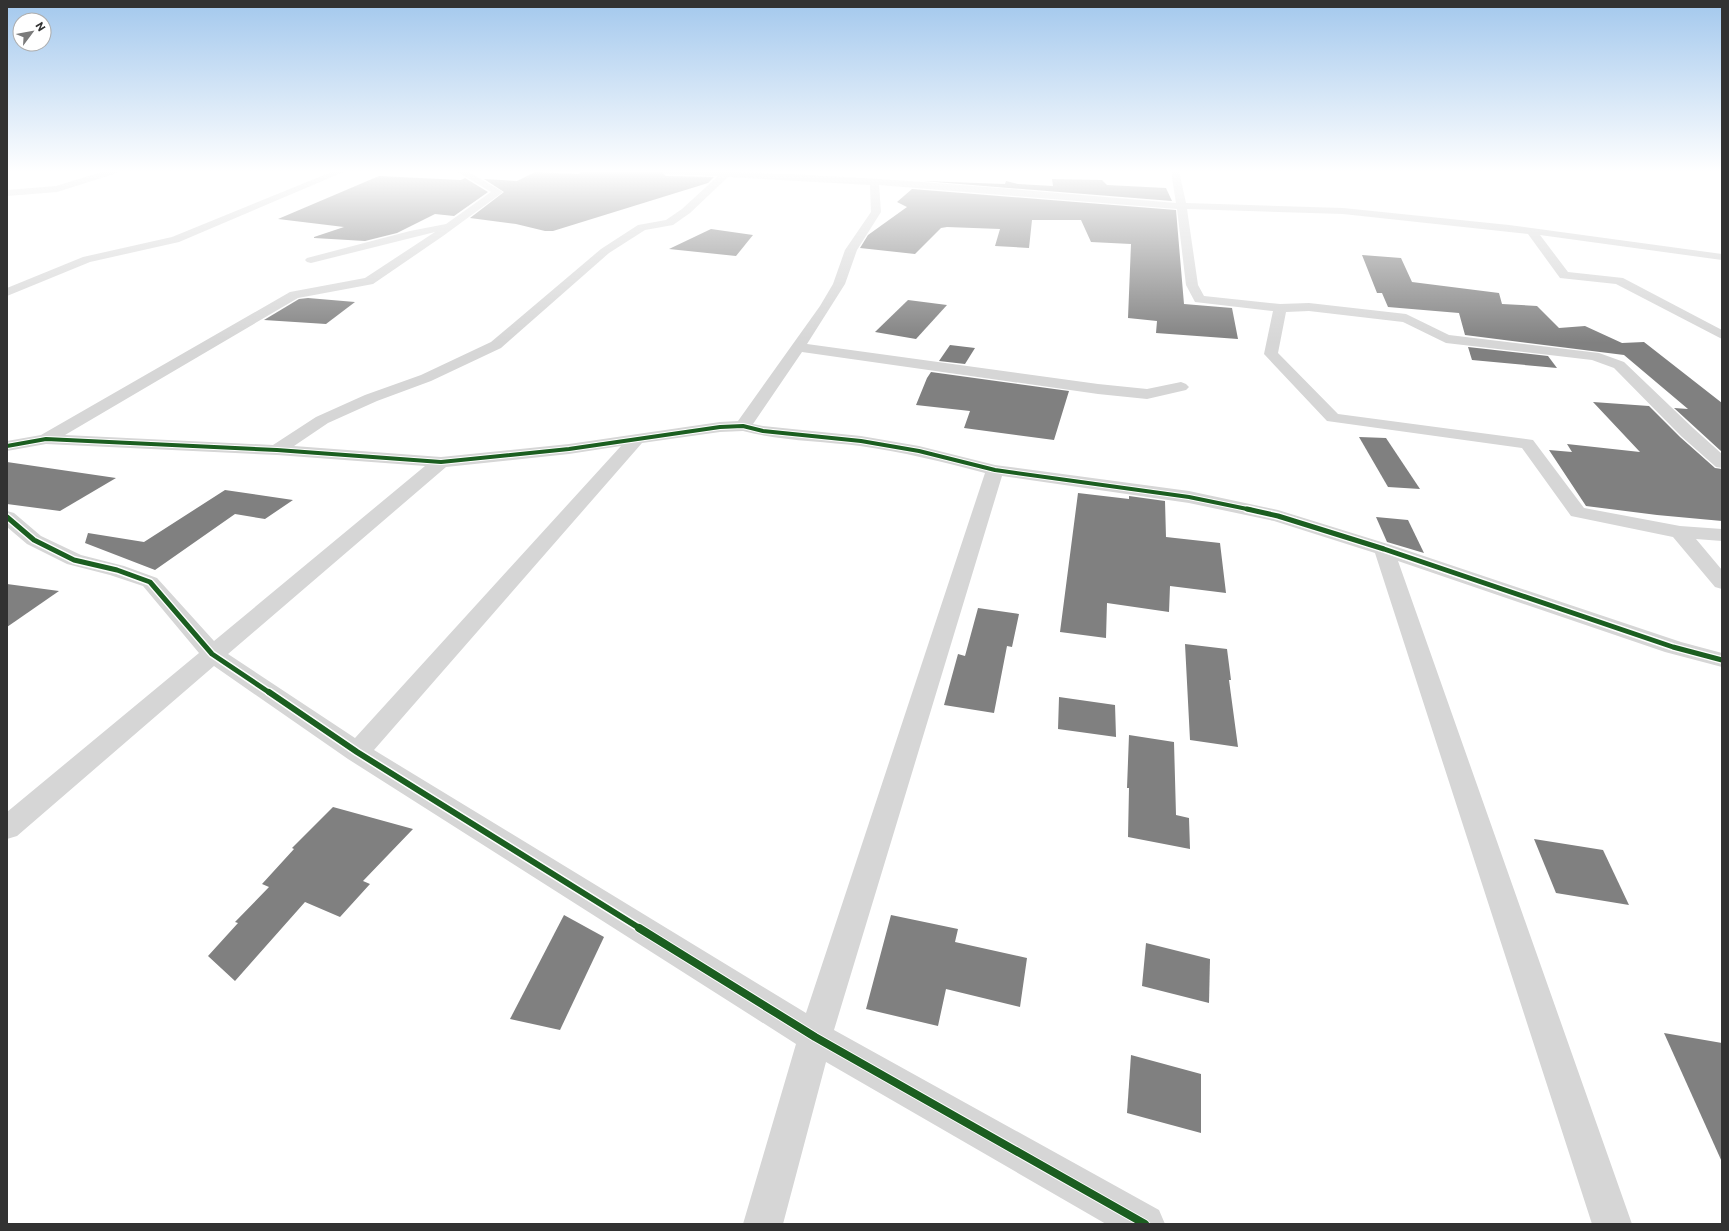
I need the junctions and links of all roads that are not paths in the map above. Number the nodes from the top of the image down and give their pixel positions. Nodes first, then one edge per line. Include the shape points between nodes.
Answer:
1 (203, 228) edge
2 (433, 228) edge
3 (446, 228) edge
4 (640, 228) edge
5 (864, 228) edge
6 (1185, 228) edge
7 (1508, 228) edge
8 (1531, 231) junction
9 (1722, 257) edge
10 (311, 260) dead end
11 (7, 292) edge
12 (1280, 308) junction
13 (1722, 335) edge
14 (799, 347) junction
15 (1181, 387) dead end
16 (743, 426) junction
17 (46, 439) junction
18 (637, 439) junction
19 (7, 446) edge
20 (278, 450) junction
21 (441, 462) junction
22 (1722, 463) edge
23 (994, 470) junction
24 (7, 517) edge
25 (1680, 532) junction
26 (1722, 535) edge
27 (1384, 549) junction
28 (1722, 583) edge
29 (212, 654) junction
30 (1722, 660) edge
31 (357, 752) junction
32 (7, 828) edge
33 (815, 1037) junction
34 (763, 1224) edge
35 (1145, 1224) edge
36 (1612, 1224) edge

1 - 11 street via 175,240 87,259
2 - 10 street
3 - 17 street via 370,281 294,295
4 - 20 street via 605,251 496,345 426,378 371,398 322,420
5 - 14 street via 850,250 839,284
6 - 12 street via 1192,285 1198,299
7 - 8 street
8 - 9 street
8 - 13 street via 1564,275 1620,281
12 - 22 street via 1309,307 1406,318 1446,339 1594,356 1619,365
12 - 25 street via 1271,354 1333,418 1528,444 1578,512
14 - 15 street via 1098,389 1147,394
14 - 16 street
16 - 18 street
16 - 23 street via 763,431 861,441 918,451
17 - 19 street
17 - 20 street
18 - 21 street via 569,449
18 - 31 street
20 - 21 street
21 - 29 street
23 - 27 street via 1189,497 1278,516
23 - 33 street
24 - 29 street via 34,540 74,560 117,570 150,582
25 - 26 street
25 - 28 street
27 - 30 street via 1673,647
27 - 36 street
29 - 31 street
29 - 32 street
31 - 33 street
33 - 34 street
33 - 35 street

